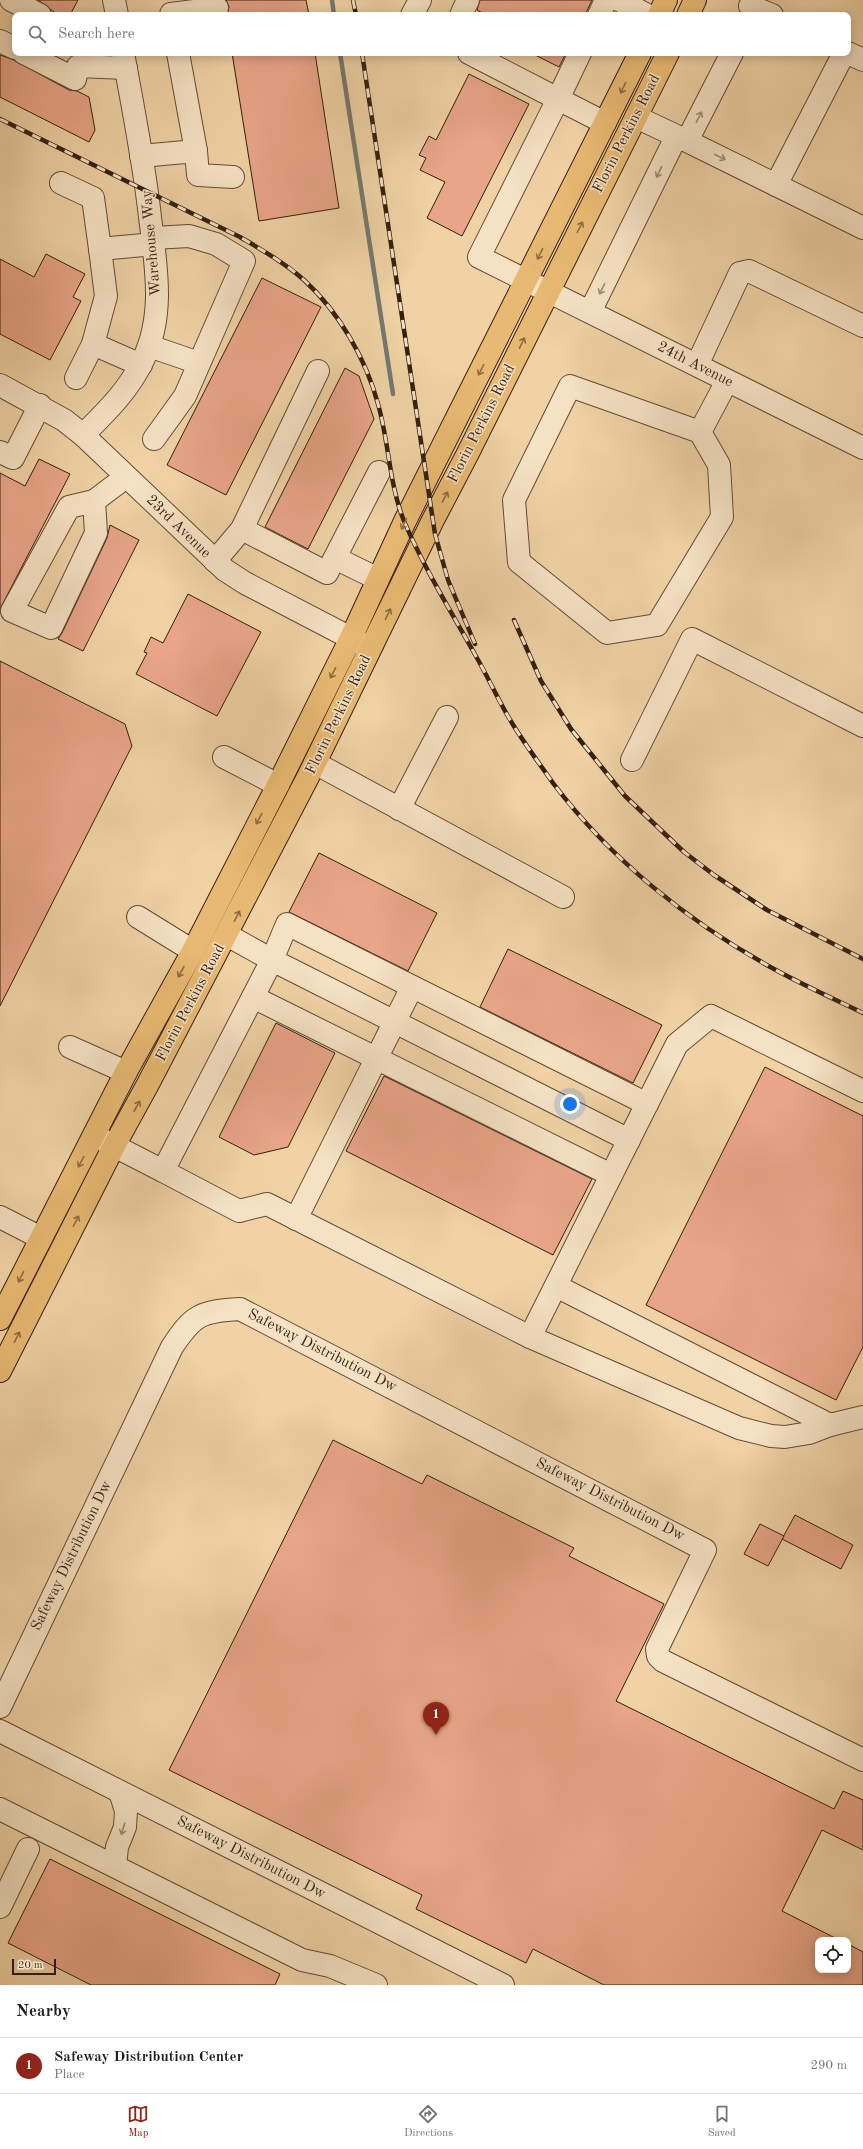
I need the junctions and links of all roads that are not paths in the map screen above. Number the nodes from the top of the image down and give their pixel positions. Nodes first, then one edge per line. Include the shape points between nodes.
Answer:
1 (11, 0) edge
2 (114, 0) edge
3 (420, 0) edge
4 (468, 0) edge
5 (606, 0) edge
6 (618, 0) edge
7 (666, 0) edge
8 (695, 0) edge
9 (748, 7) edge
10 (217, 8) dead end
11 (170, 10) edge
12 (34, 12) edge
13 (116, 12) edge
14 (414, 12) edge
15 (462, 12) edge
16 (600, 12) edge
17 (641, 12) edge
18 (660, 12) edge
19 (689, 12) edge
20 (763, 12) edge
21 (0, 41) edge
22 (12, 47) edge
23 (851, 54) edge
24 (30, 56) edge
25 (179, 56) edge
26 (475, 56) edge
27 (579, 56) edge
28 (638, 56) edge
29 (666, 56) edge
30 (730, 56) edge
31 (842, 56) edge
32 (76, 60) edge
33 (125, 60) edge
34 (863, 60) edge
35 (558, 99) junction
36 (636, 117) junction
37 (605, 123) junction
38 (681, 138) junction
39 (196, 151) junction
40 (141, 156) junction
41 (233, 177) dead end
42 (61, 183) dead end
43 (776, 185) junction
44 (863, 228) edge
45 (153, 241) junction
46 (100, 249) junction
47 (527, 280) junction
48 (548, 290) junction
49 (590, 312) junction
50 (863, 326) edge
51 (93, 344) junction
52 (145, 356) junction
53 (199, 363) junction
54 (696, 365) junction
55 (318, 371) dead end
56 (76, 378) dead end
57 (727, 381) junction
58 (0, 385) edge
59 (40, 405) junction
60 (700, 432) junction
61 (83, 435) junction
62 (154, 439) dead end
63 (863, 448) edge
64 (0, 452) edge
65 (379, 472) dead end
66 (126, 477) junction
67 (94, 501) junction
68 (242, 529) junction
69 (335, 558) junction
70 (214, 561) junction
71 (378, 579) junction
72 (350, 638) junction
73 (371, 649) junction
74 (447, 717) dead end
75 (863, 726) edge
76 (224, 757) dead end
77 (632, 760) dead end
78 (315, 763) junction
79 (278, 785) junction
80 (399, 808) junction
81 (563, 897) dead end
82 (138, 917) dead end
83 (227, 935) junction
84 (193, 951) junction
85 (272, 960) junction
86 (412, 987) junction
87 (253, 997) junction
88 (395, 1022) junction
89 (70, 1047) dead end
90 (377, 1059) junction
91 (126, 1072) junction
92 (863, 1091) edge
93 (647, 1104) junction
94 (94, 1136) junction
95 (629, 1140) junction
96 (114, 1146) junction
97 (163, 1171) junction
98 (611, 1175) junction
99 (0, 1217) edge
100 (296, 1219) junction
101 (41, 1238) junction
102 (556, 1286) junction
103 (0, 1319) edge
104 (530, 1337) junction
105 (0, 1371) edge
106 (863, 1417) edge
107 (830, 1425) junction
108 (0, 1707) edge
109 (0, 1731) edge
110 (863, 1760) edge
111 (120, 1792) junction
112 (0, 1809) edge
113 (28, 1849) dead end
114 (115, 1866) junction
115 (0, 1906) edge
116 (376, 1985) edge
117 (503, 1985) edge

1 - 12 street
2 - 13 street
3 - 14 street
4 - 15 street
5 - 16 street
6 - 17 street
7 - 18 main road
8 - 19 main road
9 - 20 street
10 - 11 street
21 - 22 street
23 - 34 street
24 - 32 street via 75,79
25 - 39 street
26 - 35 street
27 - 35 street
28 -> 37 main road, Florin Perkins Road
29 - 36 main road, Florin Perkins Road
38 -> 30 street via 690,135
31 - 43 street
32 - 33 street
33 - 40 street, Warehouse Way
35 - 37 street
35 - 47 street, 24th Avenue via 479,257
36 - 38 street
48 -> 36 main road, Florin Perkins Road
37 -> 47 main road, Florin Perkins Road
38 -> 43 street
38 -> 49 street
39 - 40 street
39 - 41 street via 198,175
40 - 45 street, Warehouse Way
42 - 46 street via 92,198
43 - 44 street
45 - 46 street
45 - 52 street, Warehouse Way via 158,287 157,307
45 - 53 street via 189,236 216,244 244,261
46 - 51 street via 106,296
47 - 48 street, 24th Avenue
47 -> 71 main road, Florin Perkins Road via 451,427
48 - 49 street, 24th Avenue
73 -> 48 main road, Florin Perkins Road via 432,520
49 - 54 street, 24th Avenue
50 - 54 street via 749,271 740,273
51 - 52 street
51 - 56 street
52 - 53 street
52 - 61 street, Warehouse Way via 120,397
53 - 62 street via 184,396
54 - 57 street, 24th Avenue
55 - 68 street
57 - 60 street
57 - 63 street, 24th Avenue
58 - 59 street, 23rd Avenue
59 - 61 street, 23rd Avenue
59 - 64 street via 13,458
60 - 60 street via 719,465 722,517 657,625 607,633 519,562 514,500 570,386
61 - 66 street, 23rd Avenue
65 - 69 street
66 - 67 street
66 - 70 street, 23rd Avenue
67 - 67 street via 69,507 12,610 51,628 96,533
68 - 69 street via 328,573
68 - 70 street
69 - 71 street
70 - 72 street, 23rd Avenue via 245,583
71 - 72 main road, Florin Perkins Road
72 - 73 street, 23rd Avenue
72 -> 79 main road, Florin Perkins Road
73 - 78 main road, Florin Perkins Road
74 - 80 street
75 - 77 street via 692,639
76 - 79 street
78 - 80 street
83 -> 78 main road, Florin Perkins Road
79 -> 84 main road, Florin Perkins Road
80 - 81 street
82 - 84 street
83 - 85 street
96 -> 83 main road, Florin Perkins Road
84 -> 91 main road, Florin Perkins Road
85 - 86 street via 286,924
85 - 87 street
85 - 88 street
86 - 88 street
86 - 93 street
87 - 90 street
87 - 97 street
88 - 90 street
88 - 95 street
89 - 91 street
90 - 98 street
90 - 100 street
91 - 94 main road, Florin Perkins Road
92 - 93 street via 711,1016 677,1044
93 - 95 street
94 - 96 street
94 -> 101 main road, Florin Perkins Road
95 - 98 street
96 - 97 street
105 -> 96 main road, Florin Perkins Road
97 - 100 street via 239,1211 267,1204
98 - 102 street
99 - 101 street
100 - 104 street
101 -> 103 main road, Florin Perkins Road
102 - 104 street
102 - 107 street
104 - 107 street via 739,1428 756,1433 797,1436
106 - 107 street
108 - 110 street, Safeway Distribution Dw via 172,1347 187,1324 212,1310 240,1309 705,1550 657,1649 658,1656
109 - 111 street, Safeway Distribution Dw
111 -> 114 street via 126,1811 125,1826 117,1846
111 - 117 street, Safeway Distribution Dw
112 - 114 street
113 - 115 street
114 - 116 street via 302,1960 330,1966

